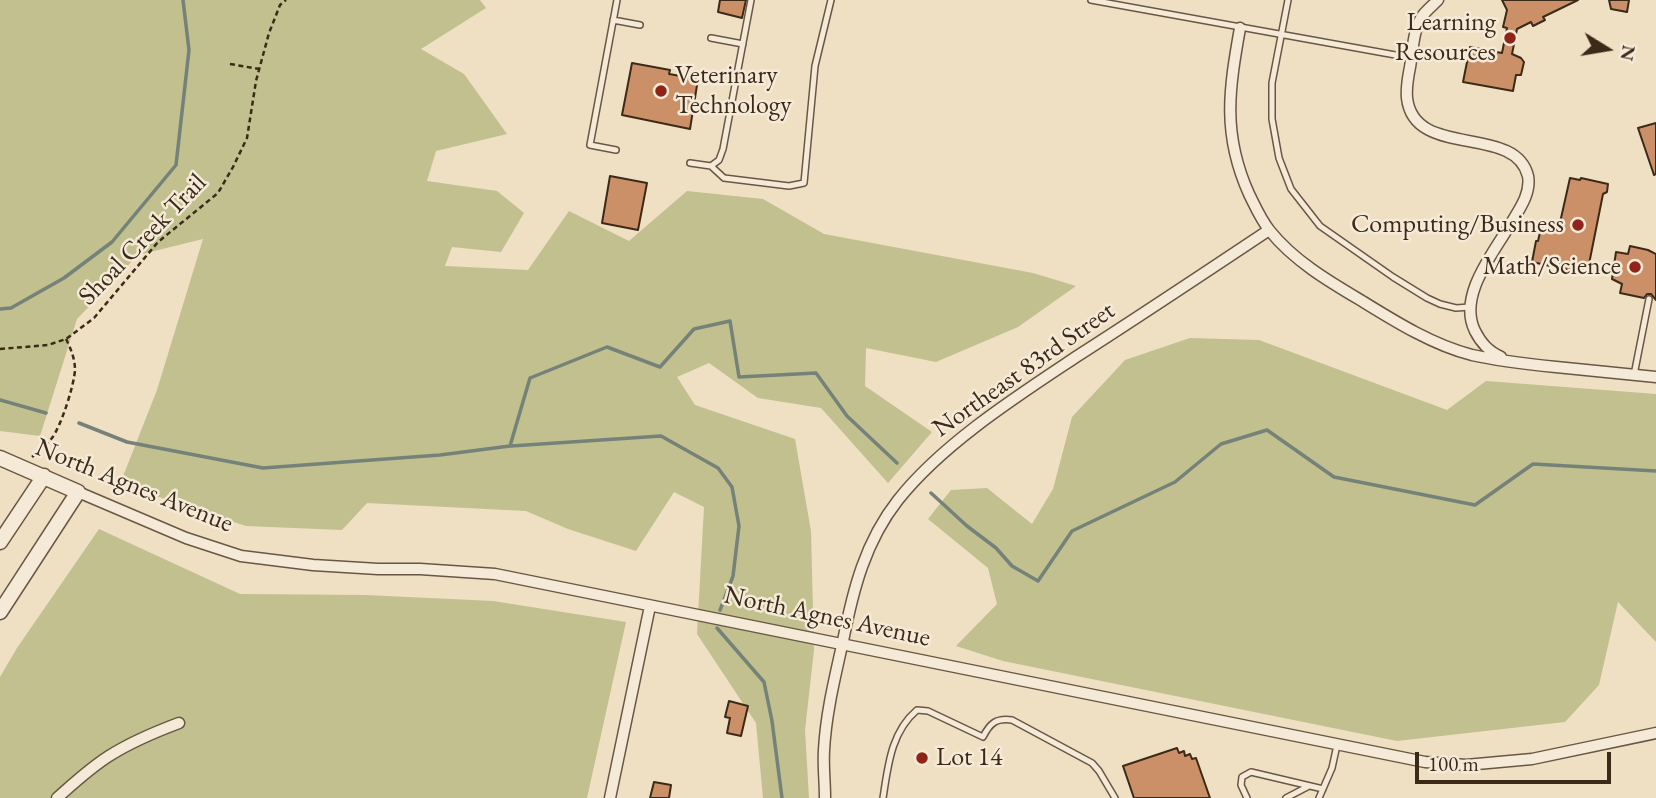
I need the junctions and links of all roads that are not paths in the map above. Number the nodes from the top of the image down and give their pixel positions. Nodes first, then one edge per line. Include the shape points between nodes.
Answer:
1 (617, 0) edge
2 (751, 0) edge
3 (831, 0) edge
4 (1091, 0) edge
5 (1289, 0) edge
6 (1438, 0) edge
7 (613, 20) junction
8 (640, 25) dead end
9 (1240, 28) junction
10 (1281, 35) junction
11 (711, 38) dead end
12 (743, 44) junction
13 (1412, 58) junction
14 (616, 150) dead end
15 (690, 163) dead end
16 (711, 166) junction
17 (1269, 230) junction
18 (1649, 299) dead end
19 (1470, 307) junction
20 (1511, 362) junction
21 (1634, 375) junction
22 (1656, 377) edge
23 (0, 458) edge
24 (44, 476) junction
25 (78, 492) junction
26 (0, 542) edge
27 (650, 606) junction
28 (0, 612) edge
29 (842, 645) junction
30 (179, 723) dead end
31 (1656, 733) edge
32 (1338, 745) junction
33 (1309, 786) junction
34 (1323, 789) junction
35 (57, 798) edge
36 (610, 798) edge
37 (825, 798) edge
38 (883, 798) edge
39 (1115, 798) edge
40 (1247, 798) edge
41 (1286, 798) edge
42 (1319, 798) edge

1 - 7 lane
2 - 12 lane
3 - 16 lane via 815,66 804,183 789,186 724,178
4 - 9 lane
5 - 10 lane
6 - 13 street via 1417,28
7 - 8 lane
7 - 14 lane via 590,145
9 - 10 lane
9 - 17 street via 1231,82 1233,139 1242,178
10 - 13 lane
10 - 19 lane via 1272,83 1272,120 1291,189 1320,226 1394,277 1440,304
11 - 12 lane
12 - 16 lane via 723,149
13 - 19 street via 1407,101 1423,126 1514,154 1528,178 1521,208 1479,276
15 - 16 lane
17 - 20 street via 1306,265 1399,324 1470,354
17 - 29 street, Northeast 83rd Street via 1044,379 973,429 926,470 898,500 873,540 851,599
18 - 21 lane
19 - 20 street via 1480,340 1490,352
20 - 21 street
21 - 22 street
23 - 24 street, North Agnes Avenue
24 - 25 street, North Agnes Avenue
24 - 26 street
25 - 27 street, North Agnes Avenue via 241,556 313,565 495,574
25 - 28 street
27 - 29 street, North Agnes Avenue
27 - 36 street
29 - 32 street, North Agnes Avenue
29 - 37 street, Northeast 83rd Street via 827,720
30 - 35 street via 109,756
31 - 32 street, North Agnes Avenue via 1532,759 1466,765
32 - 34 lane
33 - 34 lane
33 - 40 lane via 1251,772 1242,777
33 - 41 lane
34 - 42 lane
38 - 39 lane via 900,728 917,710 983,737 995,721 1012,720 1092,763

